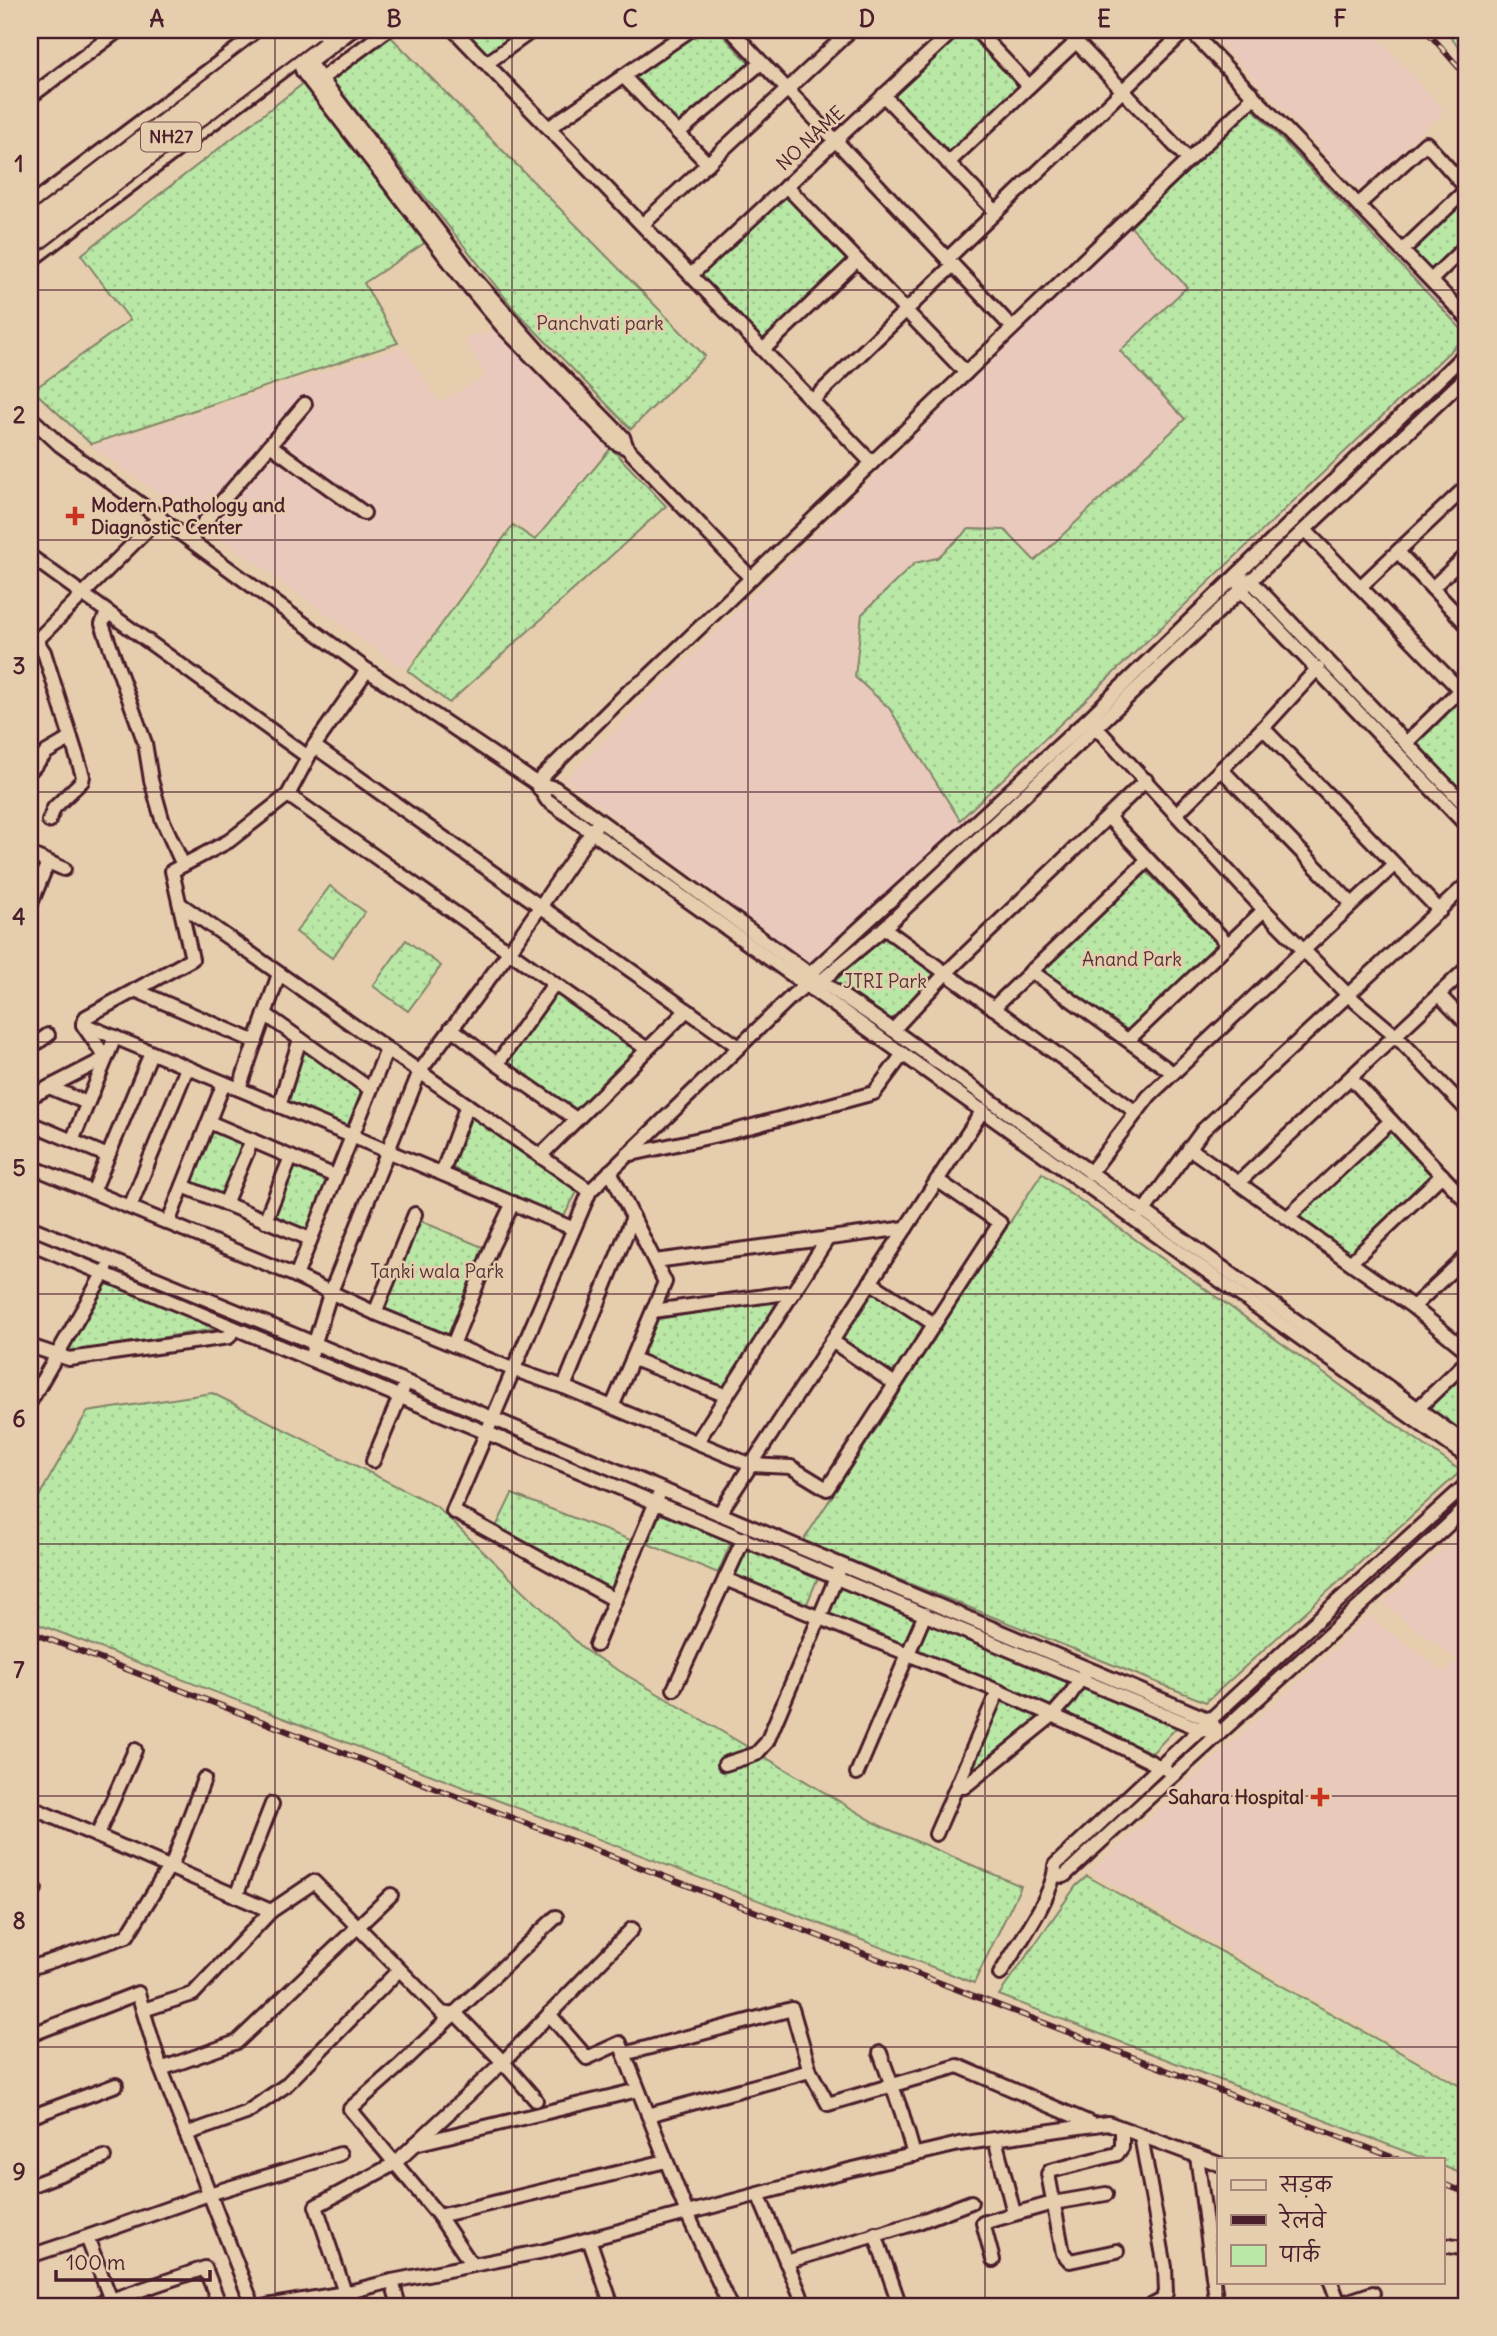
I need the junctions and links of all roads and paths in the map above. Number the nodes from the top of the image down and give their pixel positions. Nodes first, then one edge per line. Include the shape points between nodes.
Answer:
1 (119, 30) edge
2 (262, 30) edge
3 (274, 30) edge
4 (286, 30) edge
5 (313, 30) edge
6 (336, 30) edge
7 (352, 30) edge
8 (387, 30) edge
9 (454, 30) edge
10 (690, 30) edge
11 (730, 30) edge
12 (954, 30) edge
13 (976, 30) edge
14 (1065, 30) edge
15 (1188, 30) edge
16 (528, 31) edge
17 (843, 32) edge
18 (1076, 42) junction
19 (304, 61) junction
20 (761, 62) junction
21 (487, 63) junction
22 (623, 76) junction
23 (317, 82) junction
24 (1029, 86) junction
25 (788, 91) junction
26 (1123, 91) junction
27 (1252, 93) junction
28 (883, 95) junction
29 (30, 97) edge
30 (550, 127) junction
31 (678, 133) junction
32 (835, 141) junction
33 (1183, 154) junction
34 (948, 163) junction
35 (708, 164) junction
36 (786, 186) junction
37 (1467, 189) edge
38 (1359, 204) junction
39 (30, 205) edge
40 (996, 212) junction
41 (643, 224) junction
42 (30, 226) edge
43 (1467, 245) edge
44 (30, 246) edge
45 (1403, 250) junction
46 (857, 260) junction
47 (30, 261) edge
48 (950, 262) junction
49 (691, 274) junction
50 (1431, 280) junction
51 (906, 311) junction
52 (1467, 318) edge
53 (1007, 322) junction
54 (764, 349) junction
55 (1467, 352) edge
56 (963, 370) junction
57 (1446, 373) junction
58 (1462, 380) edge
59 (1467, 395) edge
60 (813, 400) junction
61 (305, 404) dead end
62 (30, 417) edge
63 (270, 445) junction
64 (869, 460) junction
65 (1467, 486) edge
66 (364, 513) dead end
67 (160, 517) junction
68 (1305, 530) junction
69 (190, 539) junction
70 (1398, 552) junction
71 (30, 556) edge
72 (1465, 561) edge
73 (749, 575) junction
74 (1235, 576) junction
75 (1246, 586) junction
76 (1360, 587) junction
77 (1432, 588) junction
78 (82, 595) junction
79 (107, 613) junction
80 (1467, 625) edge
81 (33, 644) edge
82 (1318, 668) junction
83 (367, 670) junction
84 (1463, 687) edge
85 (1092, 723) junction
86 (1263, 728) junction
87 (71, 738) junction
88 (1406, 743) junction
89 (311, 751) junction
90 (1221, 769) junction
91 (30, 771) edge
92 (1146, 780) junction
93 (536, 783) junction
94 (288, 796) junction
95 (1176, 814) junction
96 (1464, 816) edge
97 (1108, 817) junction
98 (599, 820) junction
99 (49, 821) dead end
100 (592, 831) junction
101 (30, 854) edge
102 (1148, 860) junction
103 (48, 862) junction
104 (183, 865) junction
105 (1394, 865) junction
106 (64, 869) dead end
107 (1467, 884) edge
108 (180, 904) junction
109 (1352, 904) junction
110 (30, 906) edge
111 (541, 907) junction
112 (1264, 910) junction
113 (1440, 911) junction
114 (884, 928) junction
115 (1228, 944) junction
116 (1305, 950) junction
117 (509, 952) junction
118 (1467, 968) edge
119 (1031, 971) junction
120 (947, 972) junction
121 (279, 974) junction
122 (813, 980) junction
123 (554, 984) junction
124 (135, 990) junction
125 (1439, 995) junction
126 (1349, 996) junction
127 (993, 1008) junction
128 (687, 1010) junction
129 (265, 1014) junction
130 (83, 1024) junction
131 (1467, 1024) edge
132 (451, 1028) junction
133 (893, 1030) junction
134 (48, 1035) dead end
135 (1396, 1036) junction
136 (114, 1037) junction
137 (300, 1039) junction
138 (1128, 1040) junction
139 (256, 1042) junction
140 (739, 1047) junction
141 (30, 1048) edge
142 (387, 1049) junction
143 (647, 1049) junction
144 (151, 1053) junction
145 (903, 1054) junction
146 (106, 1058) junction
147 (497, 1064) junction
148 (187, 1068) junction
149 (420, 1071) junction
150 (1173, 1073) junction
151 (1351, 1078) junction
152 (224, 1083) junction
153 (49, 1087) junction
154 (240, 1089) junction
155 (370, 1089) junction
156 (30, 1097) edge
157 (88, 1103) junction
158 (467, 1105) junction
159 (279, 1106) junction
160 (983, 1110) junction
161 (1467, 1110) edge
162 (1136, 1112) junction
163 (576, 1119) junction
164 (1391, 1121) junction
165 (209, 1122) junction
166 (33, 1125) edge
167 (351, 1136) junction
168 (252, 1140) junction
169 (72, 1141) junction
170 (30, 1144) edge
171 (1189, 1148) junction
172 (388, 1151) junction
173 (627, 1155) junction
174 (108, 1156) junction
175 (540, 1156) junction
176 (291, 1157) junction
177 (30, 1166) edge
178 (610, 1171) junction
179 (1090, 1173) junction
180 (442, 1174) junction
181 (1442, 1175) junction
182 (335, 1176) junction
183 (937, 1180) junction
184 (1239, 1182) junction
185 (183, 1186) junction
186 (590, 1191) junction
187 (93, 1192) junction
188 (1467, 1202) edge
189 (513, 1203) junction
190 (225, 1204) junction
191 (130, 1207) junction
192 (1143, 1212) junction
193 (415, 1214) dead end
194 (633, 1217) junction
195 (1287, 1217) junction
196 (265, 1221) junction
197 (168, 1223) junction
198 (30, 1227) edge
199 (572, 1228) junction
200 (906, 1228) junction
201 (828, 1238) junction
202 (310, 1239) junction
203 (30, 1243) edge
204 (1467, 1256) edge
205 (111, 1260) junction
206 (655, 1261) junction
207 (1351, 1262) junction
208 (103, 1273) junction
209 (296, 1276) junction
210 (870, 1282) junction
211 (794, 1292) junction
212 (330, 1294) junction
213 (1413, 1307) junction
214 (653, 1311) junction
215 (374, 1313) junction
216 (934, 1324) junction
217 (234, 1328) junction
218 (832, 1342) junction
219 (315, 1344) junction
220 (453, 1345) junction
221 (30, 1346) edge
222 (1467, 1351) edge
223 (56, 1356) junction
224 (309, 1358) junction
225 (632, 1359) junction
226 (1467, 1361) edge
227 (512, 1369) junction
228 (406, 1382) junction
229 (895, 1384) junction
230 (564, 1387) junction
231 (400, 1396) junction
232 (727, 1396) junction
233 (30, 1402) edge
234 (612, 1407) junction
235 (1417, 1409) junction
236 (492, 1418) junction
237 (486, 1432) junction
238 (697, 1442) junction
239 (1467, 1444) edge
240 (1467, 1457) edge
241 (373, 1461) dead end
242 (751, 1465) junction
243 (1467, 1484) edge
244 (659, 1496) junction
245 (1467, 1507) edge
246 (719, 1514) junction
247 (744, 1538) junction
248 (839, 1572) junction
249 (725, 1579) junction
250 (615, 1600) junction
251 (925, 1614) junction
252 (820, 1617) junction
253 (596, 1645) dead end
254 (908, 1653) junction
255 (1084, 1674) junction
256 (674, 1689) dead end
257 (998, 1691) junction
258 (1053, 1715) junction
259 (1210, 1720) junction
260 (1200, 1729) junction
261 (1219, 1734) junction
262 (135, 1750) dead end
263 (725, 1764) dead end
264 (1161, 1766) junction
265 (857, 1773) dead end
266 (1172, 1776) junction
267 (204, 1779) dead end
268 (958, 1784) junction
269 (272, 1804) dead end
270 (30, 1808) edge
271 (936, 1833) dead end
272 (97, 1836) junction
273 (169, 1867) junction
274 (1055, 1875) junction
275 (391, 1895) dead end
276 (236, 1896) junction
277 (271, 1910) junction
278 (556, 1917) dead end
279 (358, 1927) junction
280 (632, 1929) dead end
281 (30, 1968) edge
282 (399, 1969) junction
283 (1000, 1974) dead end
284 (143, 2010) junction
285 (549, 2014) junction
286 (452, 2015) junction
287 (30, 2035) edge
288 (880, 2053) dead end
289 (624, 2054) junction
290 (503, 2062) junction
291 (160, 2069) junction
292 (810, 2071) junction
293 (116, 2084) dead end
294 (891, 2087) junction
295 (638, 2090) junction
296 (536, 2100) dead end
297 (648, 2115) junction
298 (30, 2117) edge
299 (1096, 2125) junction
300 (1122, 2129) junction
301 (186, 2134) junction
302 (1141, 2136) junction
303 (995, 2139) junction
304 (415, 2145) junction
305 (340, 2154) dead end
306 (914, 2155) junction
307 (1197, 2156) junction
308 (104, 2157) dead end
309 (666, 2161) junction
310 (1217, 2163) edge
311 (394, 2164) junction
312 (30, 2186) edge
313 (209, 2194) junction
314 (758, 2194) junction
315 (1106, 2194) dead end
316 (971, 2202) dead end
317 (1054, 2203) junction
318 (687, 2213) junction
319 (1014, 2213) junction
320 (439, 2216) junction
321 (875, 2234) junction
322 (88, 2237) junction
323 (589, 2239) junction
324 (1444, 2245) edge
325 (1467, 2249) edge
326 (1117, 2250) dead end
327 (30, 2256) edge
328 (993, 2260) dead end
329 (786, 2262) junction
330 (472, 2265) junction
331 (1216, 2277) edge
332 (392, 2281) junction
333 (1332, 2284) edge
334 (345, 2293) junction
335 (1373, 2293) dead end
336 (111, 2300) junction
337 (92, 2306) edge
338 (220, 2306) edge
339 (254, 2306) edge
340 (267, 2306) edge
341 (399, 2306) edge
342 (612, 2306) edge
343 (730, 2306) edge
344 (805, 2306) edge
345 (901, 2306) edge
346 (1151, 2306) edge
347 (1217, 2306) edge
348 (1337, 2306) edge

1 - 29 street
2 - 39 street
3 - 19 street
4 - 42 highway, NH27, bridge
5 - 44 highway, NH27, bridge
6 - 19 street
7 - 19 street
8 - 23 street
9 - 21 street
10 - 22 street
11 - 20 street
12 - 28 street, NO NAME
13 - 24 street
14 - 18 street
15 - 26 street
15 - 27 street
16 - 21 street
17 - 25 street
18 - 24 street
18 - 26 street
19 - 23 street via 303,72
19 - 47 street
20 - 25 street
20 - 31 street
21 - 30 street
22 - 30 street
22 - 31 street
23 - 73 street via 474,278
24 - 34 street
25 - 32 street
25 - 35 street
26 - 33 street
26 - 40 street
27 - 33 street
27 - 38 street
27 - 56 street via 1248,103
28 - 32 street, NO NAME
28 - 34 street
30 - 41 street
31 - 35 street
32 - 36 street, NO NAME
32 - 48 street
33 - 53 street
34 - 40 street
35 - 41 street
36 - 46 street
36 - 49 street, NO NAME
37 - 38 street via 1426,143
37 - 45 street
38 - 45 street
40 - 48 street
41 - 49 street
43 - 50 street
45 - 50 street
46 - 51 street
46 - 54 street
48 - 51 street
48 - 53 street
49 - 54 street
50 - 52 street
51 - 56 street
51 - 60 street
53 - 56 street
54 - 60 street
55 - 57 street
56 - 64 street
57 - 58 street
57 - 74 street
58 - 59 street
58 - 68 street
60 - 64 street
61 - 63 street
62 - 67 street via 60,445
63 - 66 street
63 - 69 street
64 - 73 street
65 - 70 street
67 - 69 street
67 - 78 street
68 - 75 street
68 - 76 street
69 - 83 street
70 - 76 street
70 - 77 street
71 - 78 street
72 - 77 street
73 - 93 street
74 - 75 street
74 - 85 street
75 - 82 street
75 - 85 street
75 - 88 street
76 - 84 street
77 - 80 street
78 - 79 street
78 - 81 street
79 - 89 street
79 - 104 street via 102,624 145,743 162,819
81 - 87 street via 44,652
82 - 86 street
82 - 96 street
83 - 89 street
83 - 93 street
84 - 88 street
85 - 92 street
85 - 114 street
85 - 122 street
86 - 90 street
86 - 105 street
87 - 91 street via 47,752
87 - 99 street via 82,779 54,808
88 - 96 street via 1454,793
89 - 94 street
89 - 111 street
90 - 95 street
90 - 109 street
92 - 95 street
92 - 97 street
93 - 98 street via 555,788
93 - 100 street via 547,800
94 - 104 street via 229,841
94 - 117 street
95 - 112 street
97 - 102 street
97 - 120 street
98 - 100 street
98 - 122 street
100 - 111 street
100 - 122 street
101 - 103 street
102 - 115 street
102 - 119 street
103 - 106 street
103 - 110 street
104 - 108 street via 172,871
105 - 109 street
105 - 113 street
107 - 113 street
108 - 121 street
108 - 124 street via 192,959
109 - 116 street
111 - 117 street
111 - 128 street
112 - 115 street
112 - 116 street
113 - 126 street
114 - 120 street
114 - 122 street
115 - 138 street
116 - 126 street
116 - 150 street
117 - 123 street
117 - 132 street
118 - 125 street
119 - 127 street
119 - 138 street
120 - 127 street
120 - 133 street
121 - 129 street
121 - 142 street
122 - 133 street
122 - 140 street
122 - 145 street
123 - 143 street
123 - 147 street
124 - 130 street via 86,1017
124 - 139 street
125 - 131 street
125 - 135 street
126 - 135 street
126 - 171 street
127 - 162 street
128 - 140 street
128 - 143 street
129 - 137 street
129 - 139 street
130 - 136 street
130 - 146 street
132 - 147 street
132 - 149 street
133 - 179 street
134 - 141 street
135 - 151 street
135 - 161 street
136 - 144 street
136 - 146 street
137 - 155 street
137 - 159 street
138 - 150 street
139 - 154 street
140 - 173 street
142 - 149 street
142 - 155 street
143 - 163 street
144 - 148 street
144 - 174 street
145 - 160 street
145 - 173 street via 874,1093
146 - 153 street
146 - 157 street
147 - 163 street
148 - 152 street
148 - 191 street
149 - 158 street
149 - 172 street
150 - 162 street
151 - 164 street
151 - 184 street
152 - 154 street
152 - 165 street
153 - 156 street
153 - 157 street
154 - 159 street
155 - 167 street
157 - 169 street
158 - 175 street
158 - 180 street
159 - 167 street
160 - 183 street
160 - 240 street
162 - 179 street
163 - 175 street
164 - 181 street
164 - 195 street
165 - 168 street
165 - 185 street
166 - 169 street
166 - 170 street
167 - 172 street
167 - 182 street
168 - 176 street
168 - 190 street
169 - 174 street
171 - 184 street
171 - 192 street
172 - 180 street
172 - 212 street
173 - 178 street
174 - 187 street
175 - 186 street
176 - 182 street
176 - 196 street
177 - 187 street
178 - 186 street
178 - 194 street
179 - 192 street
180 - 189 street
181 - 188 street
181 - 207 street
182 - 202 street
183 - 200 street
183 - 216 street via 1000,1223
184 - 195 street
185 - 190 street
185 - 197 street
186 - 199 street
187 - 191 street
189 - 199 street
189 - 220 street
190 - 196 street
191 - 197 street
192 - 235 street
193 - 215 street
194 - 206 street
194 - 230 street
195 - 207 street
196 - 202 street
197 - 209 street
198 - 205 street
199 - 227 street
200 - 201 street
200 - 210 street
201 - 206 street
201 - 211 street
202 - 209 street
203 - 208 street
204 - 213 street
205 - 208 street
205 - 219 street
206 - 214 street via 666,1282
207 - 213 street
208 - 217 street
208 - 223 street
209 - 212 street
210 - 216 street
210 - 218 street
211 - 214 street
211 - 232 street
212 - 215 street
212 - 219 street
213 - 222 street
214 - 225 street
215 - 220 street
216 - 229 street
217 - 223 street via 229,1337 69,1359
217 - 224 street
218 - 229 street
218 - 242 street
219 - 224 street
219 - 228 street
220 - 227 street
221 - 223 street
223 - 233 street
224 - 231 street
225 - 232 street
225 - 234 street
226 - 235 street
227 - 230 street
227 - 236 street
228 - 231 street
228 - 236 street
229 - 242 street via 827,1489 791,1467
230 - 234 street
231 - 237 street
231 - 241 street
232 - 238 street
234 - 238 street
235 - 239 street
236 - 237 street
236 - 244 street
237 - 244 street
237 - 250 street via 453,1511
238 - 242 street
242 - 246 street
243 - 259 street
244 - 246 street
244 - 247 street
244 - 250 street
245 - 261 street
246 - 248 street
247 - 248 street
247 - 249 street
248 - 251 street
248 - 252 street
248 - 255 street
249 - 252 street
249 - 256 street
250 - 253 street
251 - 254 street
251 - 255 street
252 - 254 street
252 - 263 street via 767,1742 756,1754
254 - 257 street
254 - 265 street
255 - 258 street
255 - 259 street
255 - 260 street
257 - 258 street
257 - 268 street
258 - 264 street
258 - 268 street via 964,1787
259 - 260 street
259 - 261 street
260 - 261 street
260 - 264 street
261 - 266 street
262 - 272 street
264 - 266 street
264 - 274 street via 1055,1864
266 - 274 street via 1065,1876
267 - 273 street
268 - 271 street
269 - 276 street
270 - 272 street
272 - 273 street
273 - 276 street
273 - 281 street via 127,1936
274 - 283 street
275 - 279 street
276 - 277 street
277 - 279 street via 314,1882
277 - 284 street via 193,1994
278 - 286 street
279 - 282 street
279 - 291 street via 237,2042
280 - 285 street
282 - 286 street via 442,2013
282 - 301 street via 285,2087 246,2113
284 - 287 street via 138,1993
284 - 291 street
285 - 289 street via 587,2058 620,2043
285 - 290 street
286 - 290 street
286 - 311 street via 350,2109
288 - 294 street
289 - 292 street via 792,2009
289 - 295 street
290 - 296 street
290 - 304 street
291 - 301 street
292 - 294 street via 828,2104
292 - 297 street
293 - 298 street
294 - 299 street via 958,2066
294 - 306 street
295 - 297 street
295 - 304 street
297 - 309 street
299 - 300 street via 1108,2123
299 - 303 street
300 - 302 street
300 - 317 street via 1122,2147 1117,2154 1050,2171
301 - 313 street
302 - 307 street
302 - 346 street via 1165,2267 1166,2293
303 - 306 street
303 - 319 street
304 - 311 street
305 - 313 street
306 - 314 street
307 - 310 street
307 - 331 street
308 - 312 street
309 - 318 street
309 - 320 street
311 - 320 street
311 - 334 street via 316,2206
313 - 322 street
313 - 339 street
314 - 318 street
314 - 329 street
315 - 317 street
316 - 321 street
317 - 319 street
317 - 326 street via 1063,2253 1070,2261
318 - 323 street
318 - 343 street
319 - 328 street via 983,2223
320 - 330 street
321 - 329 street
321 - 345 street
322 - 327 street
322 - 336 street
323 - 330 street
323 - 342 street
324 - 325 street
329 - 344 street
330 - 332 street
331 - 347 street
332 - 334 street
332 - 341 street
333 - 348 street
334 - 340 street
335 - 348 street
336 - 337 street
336 - 338 street via 205,2268

